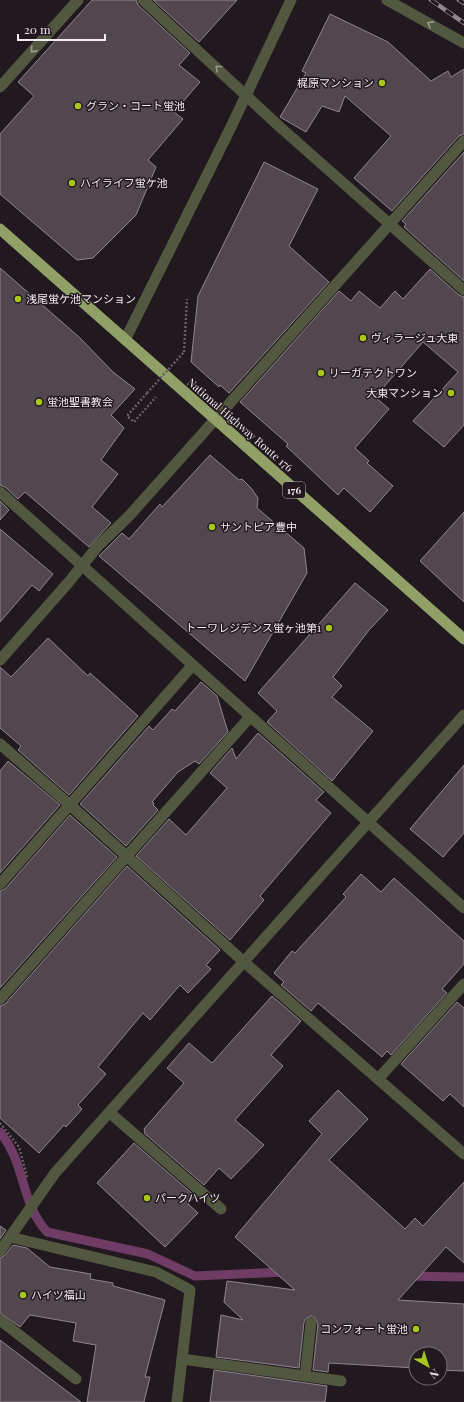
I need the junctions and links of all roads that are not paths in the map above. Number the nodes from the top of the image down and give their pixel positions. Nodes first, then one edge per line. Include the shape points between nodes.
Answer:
1 (78, 0) edge
2 (143, 0) edge
3 (291, 0) edge
4 (388, 0) edge
5 (464, 43) edge
6 (0, 87) edge
7 (246, 96) junction
8 (464, 141) edge
9 (391, 224) junction
10 (0, 229) edge
11 (464, 290) edge
12 (125, 340) junction
13 (214, 419) junction
14 (0, 492) edge
15 (82, 566) junction
16 (464, 639) edge
17 (0, 660) edge
18 (192, 666) junction
19 (464, 715) edge
20 (250, 717) junction
21 (0, 744) edge
22 (70, 805) junction
23 (368, 823) junction
24 (127, 856) junction
25 (0, 884) edge
26 (464, 908) edge
27 (244, 962) junction
28 (464, 984) edge
29 (0, 999) edge
30 (378, 1079) junction
31 (110, 1112) junction
32 (464, 1154) edge
33 (221, 1209) dead end
34 (10, 1237) junction
35 (0, 1251) edge
36 (0, 1320) edge
37 (311, 1323) dead end
38 (182, 1359) junction
39 (305, 1376) junction
40 (76, 1379) dead end
41 (341, 1381) dead end
42 (177, 1402) edge

1 -> 6 street
7 -> 2 street
3 - 7 street
5 -> 4 street
7 - 9 street
7 - 12 street
8 - 9 street
9 - 11 street
9 - 13 street
10 - 12 highway, National Highway Route 176 / 176
12 - 13 highway, National Highway Route 176 / 176
13 - 15 street
13 - 16 highway, National Highway Route 176 / 176
14 - 15 street
15 - 17 street
15 - 18 street
18 - 20 street
18 - 22 street
19 - 23 street
20 - 23 street
20 - 24 street
21 - 22 street
22 - 24 street
22 - 25 street
23 - 26 street
23 - 27 street
24 - 27 street
24 - 29 street
27 - 30 street
27 - 31 street
28 - 30 street
30 - 32 street
31 - 33 street
31 - 34 street via 55,1173
34 - 35 street
34 - 38 street via 156,1272 190,1290
36 - 40 street
37 - 39 street
38 - 39 street
38 - 42 street
39 - 41 street

